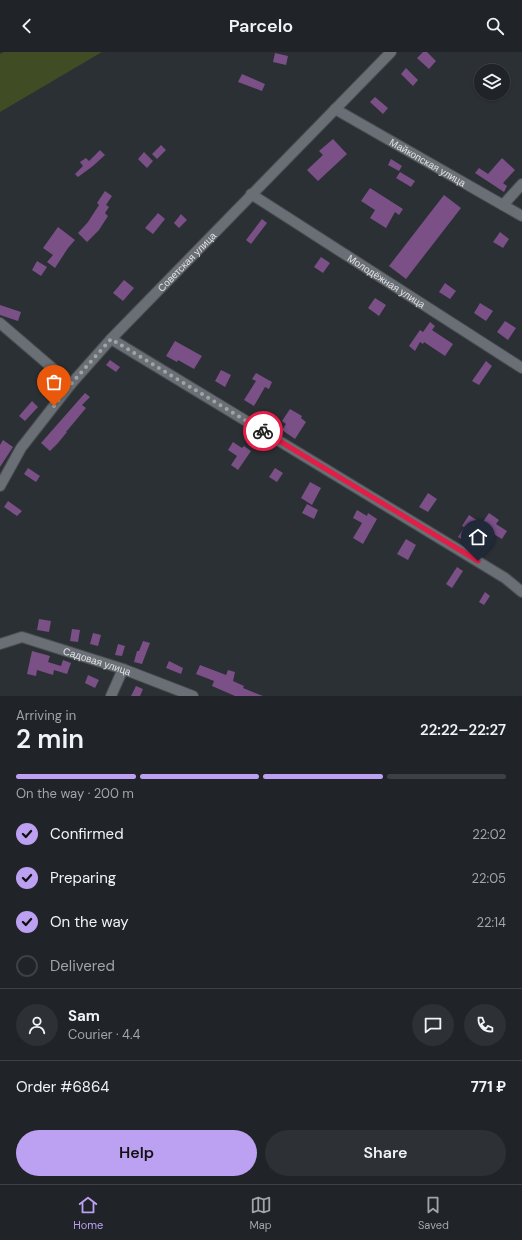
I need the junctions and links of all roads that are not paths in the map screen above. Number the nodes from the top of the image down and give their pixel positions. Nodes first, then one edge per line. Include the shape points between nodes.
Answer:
1 (391, 52) edge
2 (335, 109) junction
3 (522, 184) edge
4 (251, 194) junction
5 (503, 205) junction
6 (522, 216) edge
7 (0, 323) edge
8 (111, 339) junction
9 (522, 368) edge
10 (71, 384) junction
11 (0, 486) edge
12 (522, 592) edge
13 (0, 644) edge
14 (123, 669) junction
15 (111, 696) edge
16 (194, 696) edge

1 - 2 street, Советская улица
2 - 4 street, Советская улица
2 - 5 street, Майкопская улица
3 - 5 street
4 - 8 street, Советская улица
4 - 9 street, Молодёжная улица
5 - 6 street, Майкопская улица
7 - 10 street
8 - 10 street, Советская улица
8 - 12 street via 505,578
10 - 11 street, Советская улица via 21,448
13 - 14 street, Садовая улица via 22,637
14 - 15 street
14 - 16 street, Садовая улица

